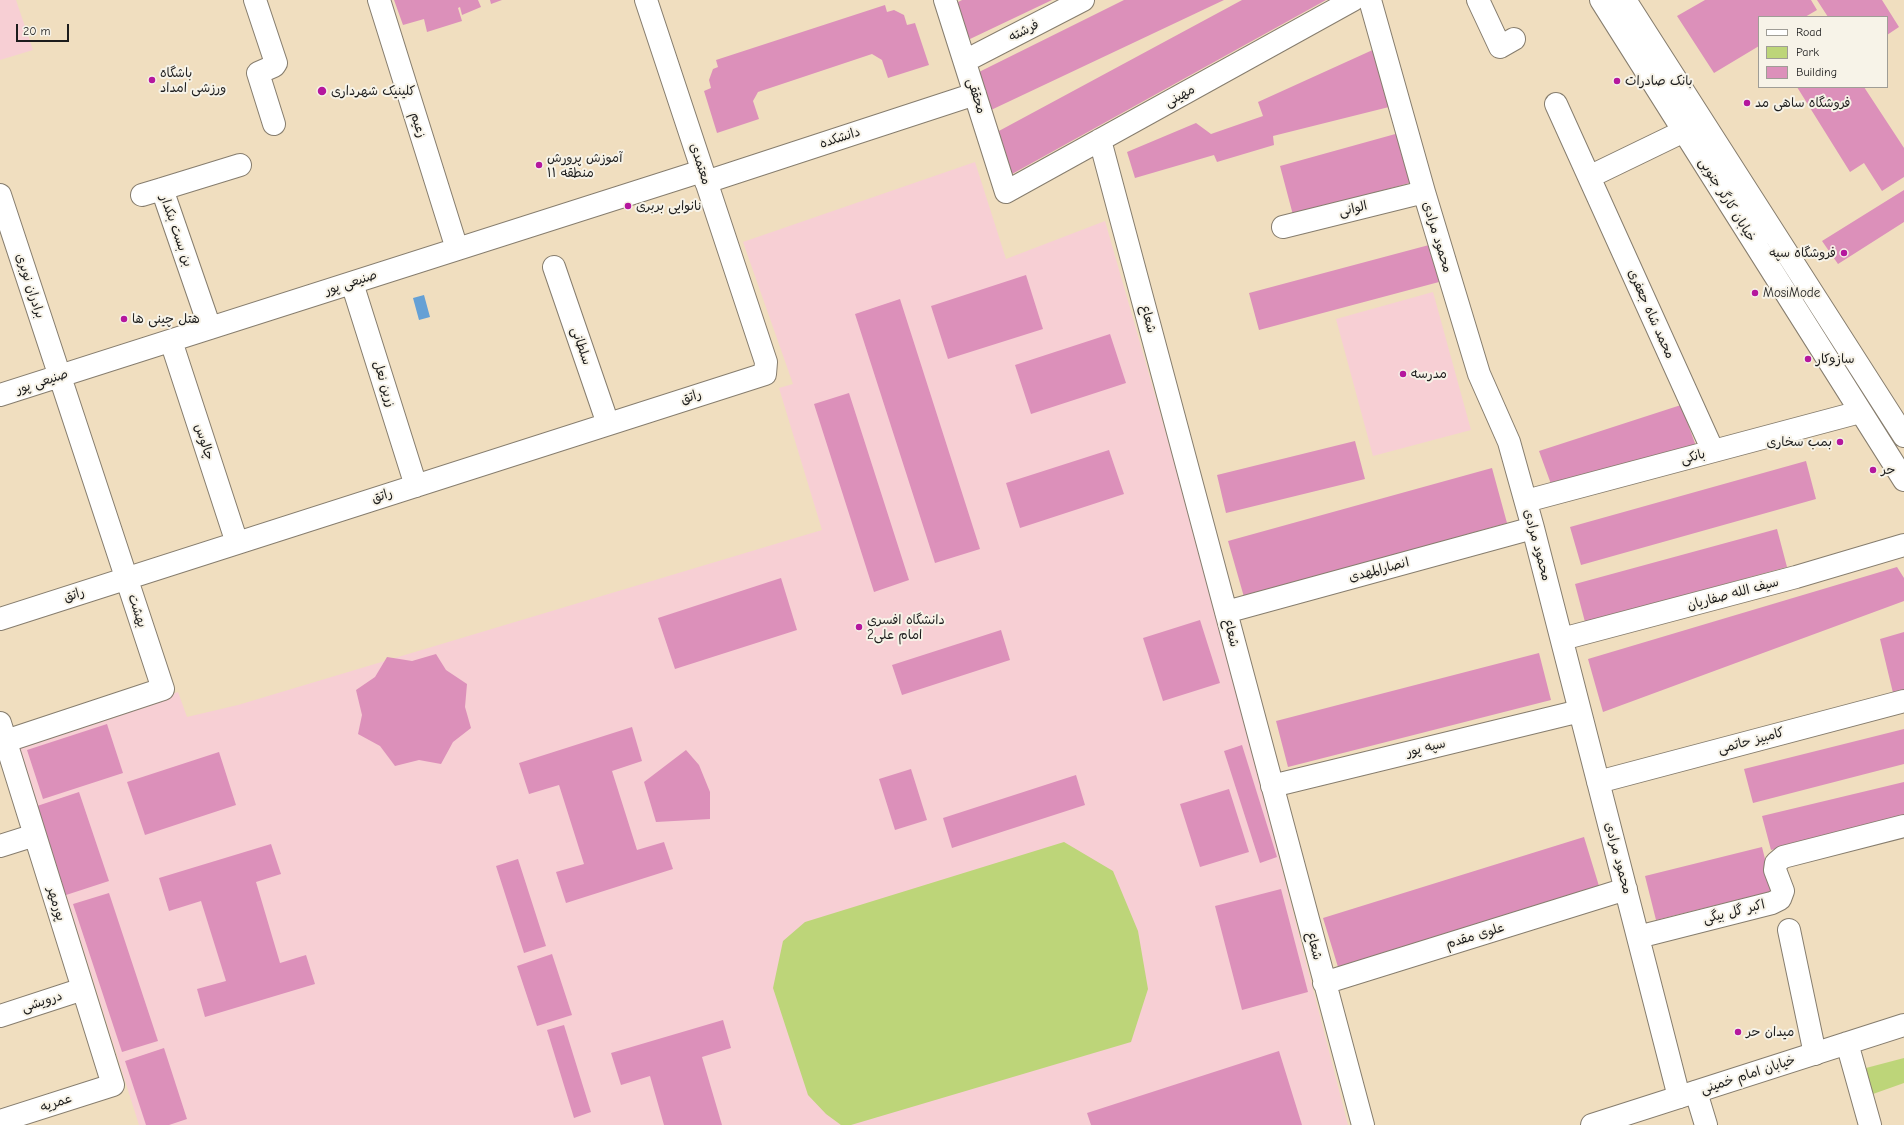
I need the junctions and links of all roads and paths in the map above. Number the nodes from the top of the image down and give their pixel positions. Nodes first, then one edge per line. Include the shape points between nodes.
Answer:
1 (255, 0) edge
2 (379, 0) edge
3 (646, 0) edge
4 (945, 0) edge
5 (1083, 0) edge
6 (1353, 0) edge
7 (1370, 0) edge
8 (1478, 0) edge
9 (1601, 0) edge
10 (1625, 0) edge
11 (1514, 39) dead end
12 (964, 61) junction
13 (975, 94) junction
14 (1556, 104) dead end
15 (274, 124) dead end
16 (1684, 132) junction
17 (1100, 140) junction
18 (240, 165) dead end
19 (704, 177) junction
20 (1589, 177) junction
21 (1006, 192) joint
22 (1424, 192) junction
23 (0, 195) edge
24 (1282, 227) dead end
25 (457, 249) junction
26 (554, 267) dead end
27 (352, 283) junction
28 (210, 328) junction
29 (171, 341) junction
30 (764, 374) joint
31 (60, 376) junction
32 (0, 395) edge
33 (1860, 412) junction
34 (608, 424) junction
35 (1904, 436) edge
36 (1713, 451) junction
37 (1904, 480) edge
38 (416, 486) junction
39 (1526, 501) junction
40 (1533, 528) junction
41 (237, 543) junction
42 (1904, 545) edge
43 (126, 578) junction
44 (1226, 612) junction
45 (0, 619) edge
46 (1562, 639) junction
47 (1904, 701) edge
48 (1580, 711) junction
49 (3, 732) edge
50 (1598, 782) junction
51 (1272, 786) junction
52 (1904, 826) edge
53 (35, 835) junction
54 (0, 846) edge
55 (1626, 890) junction
56 (1789, 930) dead end
57 (1638, 936) junction
58 (1324, 983) junction
59 (83, 989) junction
60 (0, 1016) edge
61 (1904, 1025) edge
62 (1847, 1043) junction
63 (1815, 1054) junction
64 (113, 1085) joint
65 (1688, 1094) junction
66 (0, 1121) edge
67 (1363, 1125) edge
68 (1592, 1125) edge
69 (1706, 1125) edge
70 (1870, 1125) edge

1 - 15 street via 276,63 258,73
2 - 25 street, زعیم
3 - 19 street, معتمدی
4 - 12 street, محققی
5 - 12 street, فرشته
6 - 17 street, مهینی
7 - 22 street, محمود مرادی
8 - 11 street via 1500,47
9 - 16 street, خیابان کارگر جنوبی
10 - 35 street, خیابان کارگر جنوبی
12 - 13 street, محققی
13 - 19 street, دانشکده
13 - 21 street, محققی
14 - 20 street, محمد شاه جعفری
16 - 20 street
16 - 33 street, خیابان کارگر جنوبی
17 - 21 street, مهینی
17 - 44 street, شعاع
18 - 28 street, بن بست بنکدار via 152,192
19 - 25 street, صنیعی پور
19 - 30 street, معتمدی via 766,362
20 - 36 street, محمد شاه جعفری
22 - 24 street, الوانی
22 - 39 street, محمود مرادی via 1479,374 1509,442
23 - 31 street, برادران نوبری
25 - 27 street, صنیعی پور
26 - 34 street, سلطانی
27 - 28 street, صنیعی پور
27 - 38 street, زرین نعل
28 - 29 street, صنیعی پور
29 - 31 street, صنیعی پور
29 - 41 street, چالوس
30 - 34 street, راتق
31 - 32 street, صنیعی پور
31 - 43 street, بهشت
33 - 36 street, بانکی
33 - 37 street, خیابان کارگر جنوبی
34 - 38 street, راتق
36 - 39 street, بانکی
38 - 41 street, راتق
39 - 40 street, محمود مرادی
40 - 44 street, انصارالمهدی
40 - 46 street, محمود مرادی
41 - 43 street, راتق
42 - 46 street, سیف الله صفاریان via 1796,577
43 - 45 street, راتق
43 - 49 street, بهشت via 163,689
44 - 51 street, شعاع
46 - 48 street, محمود مرادی
47 - 50 street, کامبیز حاتمی
48 - 50 street, محمود مرادی
48 - 51 street, سپه پور
49 - 53 street, پورمهر
50 - 55 street, محمود مرادی
51 - 58 street, شعاع
52 - 57 street, اکبر گل بیگی via 1782,857 1776,863 1775,870 1783,891 1780,899 1772,903
53 - 54 street
53 - 59 street, پورمهر
55 - 57 street, محمود مرادی
55 - 58 street, علوی مقدم
56 - 63 street
57 - 65 street, محمود مرادی
58 - 67 street, شعاع
59 - 60 street, درویشی
59 - 64 street, پورمهر
61 - 62 street, خیابان امام خمینی
62 - 63 street, خیابان امام خمینی
62 - 70 street
63 - 65 street, خیابان امام خمینی
64 - 66 street, عمریه
65 - 68 street, خیابان امام خمینی
65 - 69 street, محمود مرادی

